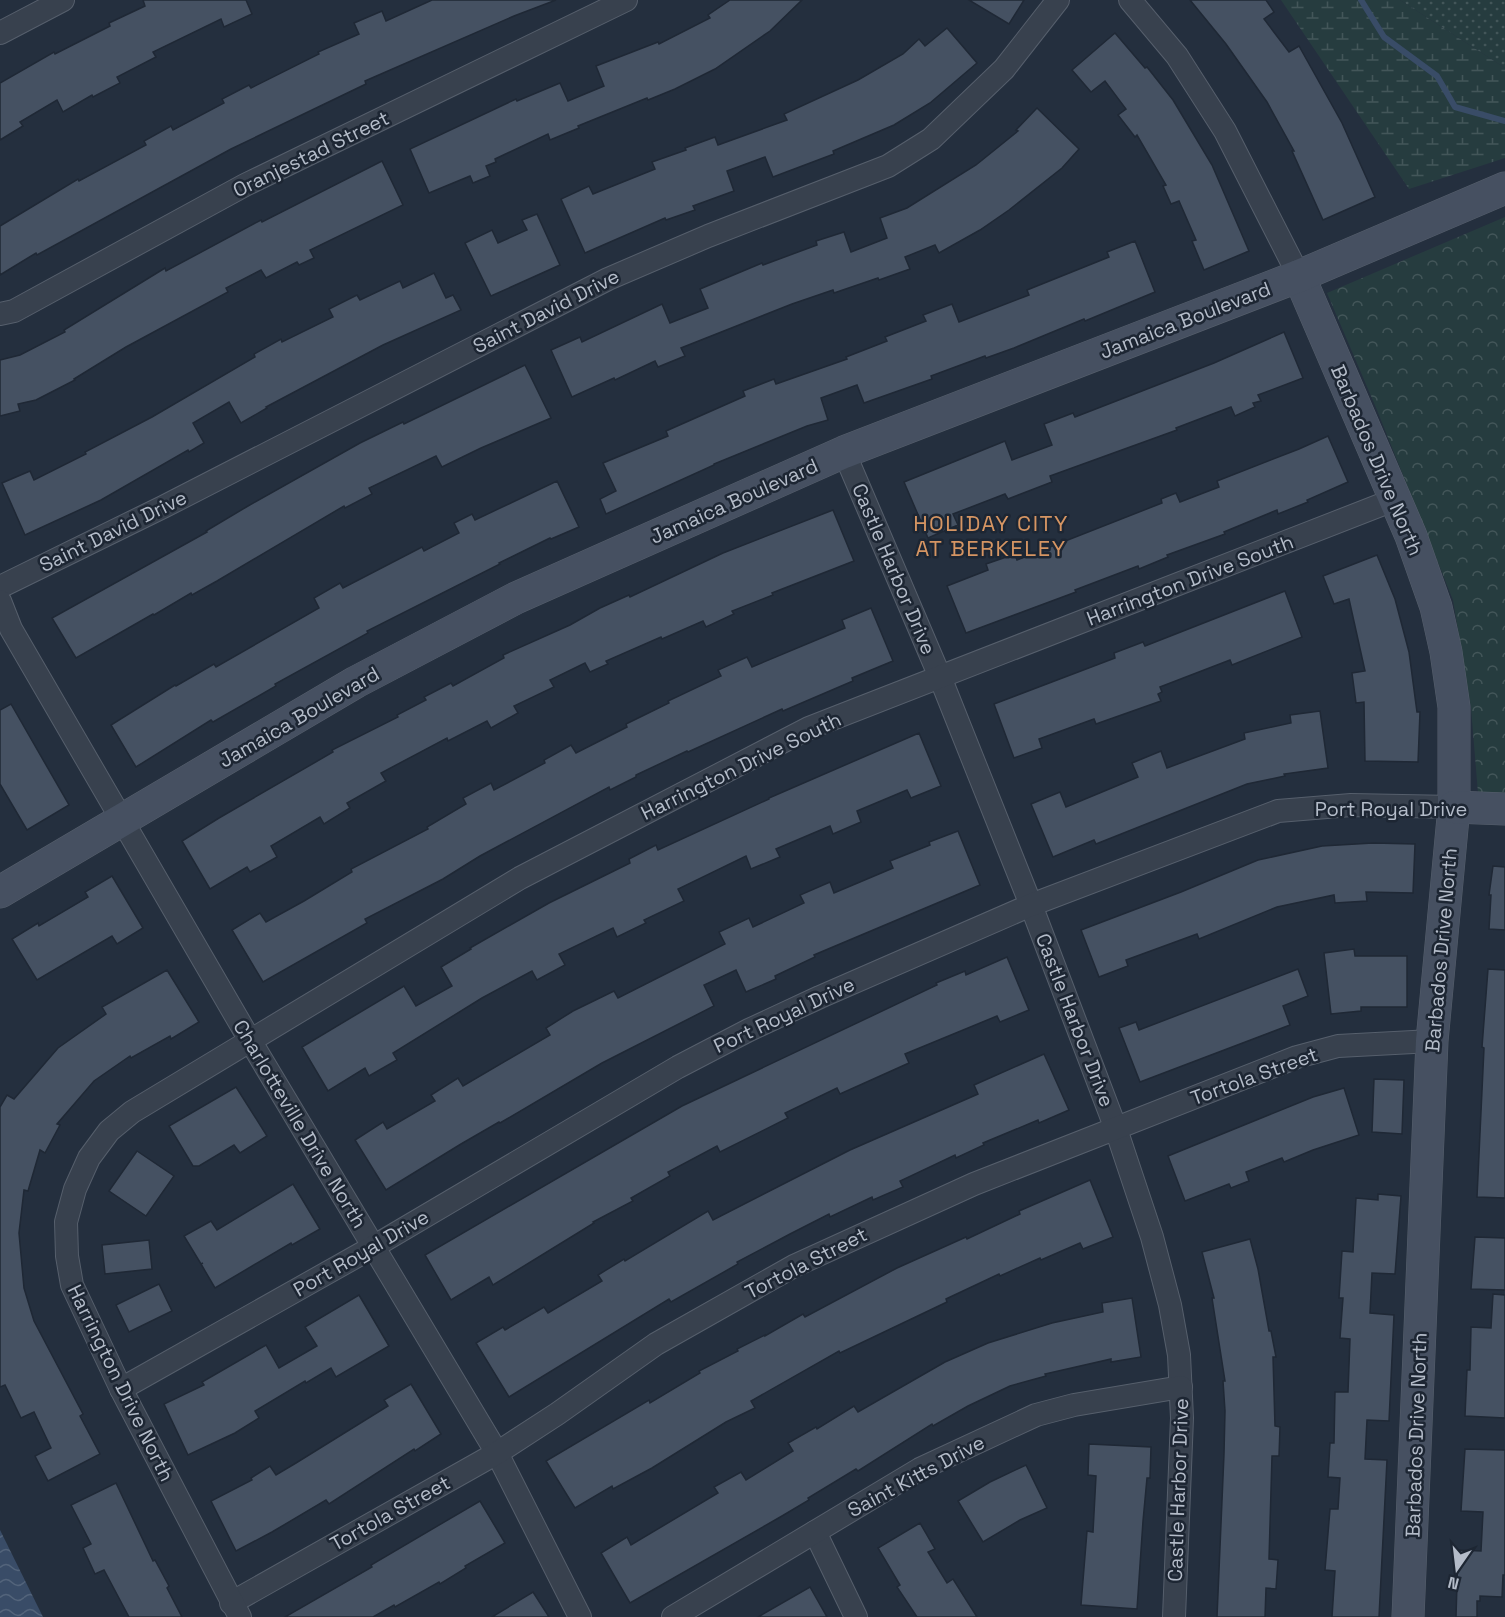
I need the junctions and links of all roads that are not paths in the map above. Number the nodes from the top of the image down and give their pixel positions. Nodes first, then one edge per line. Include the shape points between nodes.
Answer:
1 (63, 0) edge
2 (626, 0) edge
3 (1058, 0) edge
4 (1130, 0) edge
5 (0, 33) edge
6 (1505, 188) edge
7 (1299, 276) junction
8 (0, 314) edge
9 (844, 452) junction
10 (1396, 499) junction
11 (0, 587) edge
12 (0, 601) edge
13 (940, 677) junction
14 (1454, 807) junction
15 (1505, 809) edge
16 (121, 821) junction
17 (0, 892) edge
18 (1031, 905) junction
19 (1432, 1041) junction
20 (251, 1042) junction
21 (1116, 1129) junction
22 (374, 1247) junction
23 (1181, 1387) junction
24 (121, 1389) junction
25 (497, 1453) junction
26 (815, 1532) junction
27 (235, 1610) edge
28 (580, 1617) edge
29 (673, 1617) edge
30 (856, 1617) edge
31 (1174, 1617) edge
32 (1408, 1617) edge

1 - 5 street
2 - 8 street, Oranjestad Street via 245,186
3 - 11 street, Saint David Drive via 1004,69 931,139 888,166 608,279
4 - 7 street via 1177,56 1225,131
6 - 7 street, Jamaica Boulevard
7 - 9 street, Jamaica Boulevard
7 - 10 street, Barbados Drive North
9 - 13 street, Castle Harbor Drive
9 - 16 street, Jamaica Boulevard via 516,597 356,682
10 - 13 street, Harrington Drive South
10 - 14 street, Barbados Drive North via 1436,607 1446,652 1454,707
12 - 16 street, Charlotteville Drive North via 11,629
13 - 18 street, Castle Harbor Drive
13 - 20 street, Harrington Drive South via 809,728 520,878
14 - 15 street, Port Royal Drive
14 - 18 street, Port Royal Drive via 1351,805 1278,811
14 - 19 street, Barbados Drive North
16 - 17 street, Jamaica Boulevard
16 - 20 street, Charlotteville Drive North
18 - 21 street, Castle Harbor Drive
18 - 22 street, Port Royal Drive via 718,1046
19 - 21 street, Tortola Street via 1338,1046 1297,1057
19 - 32 street, Barbados Drive North
20 - 22 street, Charlotteville Drive North
20 - 24 street, Harrington Drive North via 132,1112 109,1131 88,1158 75,1188 66,1222 72,1285
21 - 23 street, Castle Harbor Drive via 1170,1305
21 - 25 street, Tortola Street via 974,1184 794,1266 656,1344
22 - 24 street, Port Royal Drive
22 - 25 street, Charlotteville Drive North
23 - 26 street, Saint Kitts Drive via 1036,1415 920,1469
23 - 31 street, Castle Harbor Drive
24 - 27 street, Harrington Drive North
25 - 27 street, Tortola Street
25 - 28 street, Charlotteville Drive North
26 - 29 street, Saint Kitts Drive
26 - 30 street

